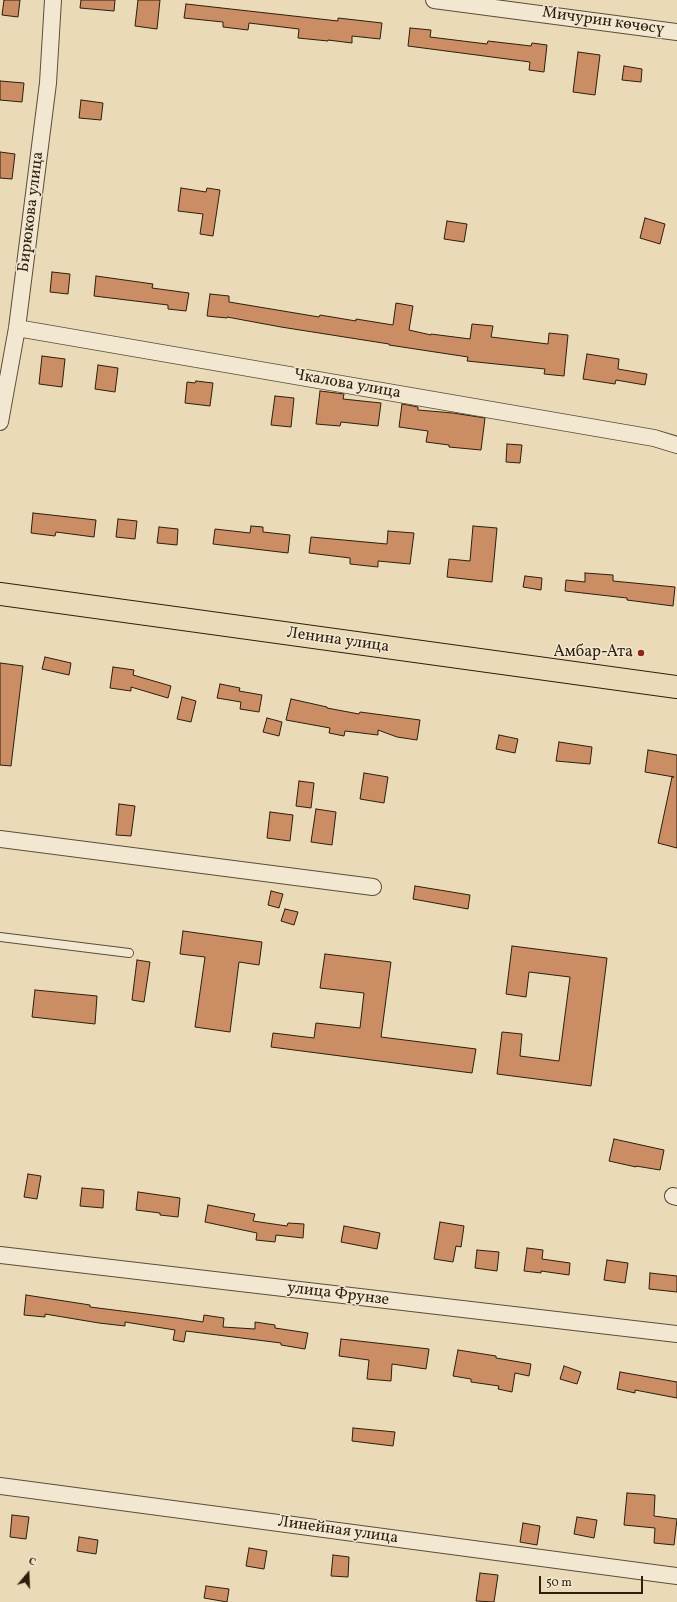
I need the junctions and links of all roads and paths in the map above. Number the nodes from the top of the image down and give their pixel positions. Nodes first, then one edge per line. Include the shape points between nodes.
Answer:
1 (53, 0) edge
2 (434, 0) edge
3 (677, 32) edge
4 (17, 328) junction
5 (3, 385) edge
6 (0, 422) edge
7 (677, 445) edge
8 (0, 594) edge
9 (677, 687) edge
10 (0, 839) edge
11 (373, 887) dead end
12 (0, 937) edge
13 (129, 953) dead end
14 (0, 1255) edge
15 (677, 1334) edge
16 (0, 1486) edge
17 (677, 1576) edge

1 - 4 street, Бирюкова улица via 48,83
2 - 3 street, Мичурин көчөсү
4 - 5 street, Бирюкова улица
4 - 7 street, Чкалова улица via 654,438
5 - 6 street, Бирюкова улица
8 - 9 main road, Ленина улица
10 - 11 street
12 - 13 lane
14 - 15 street, улица Фрунзе
16 - 17 street, Линейная улица

